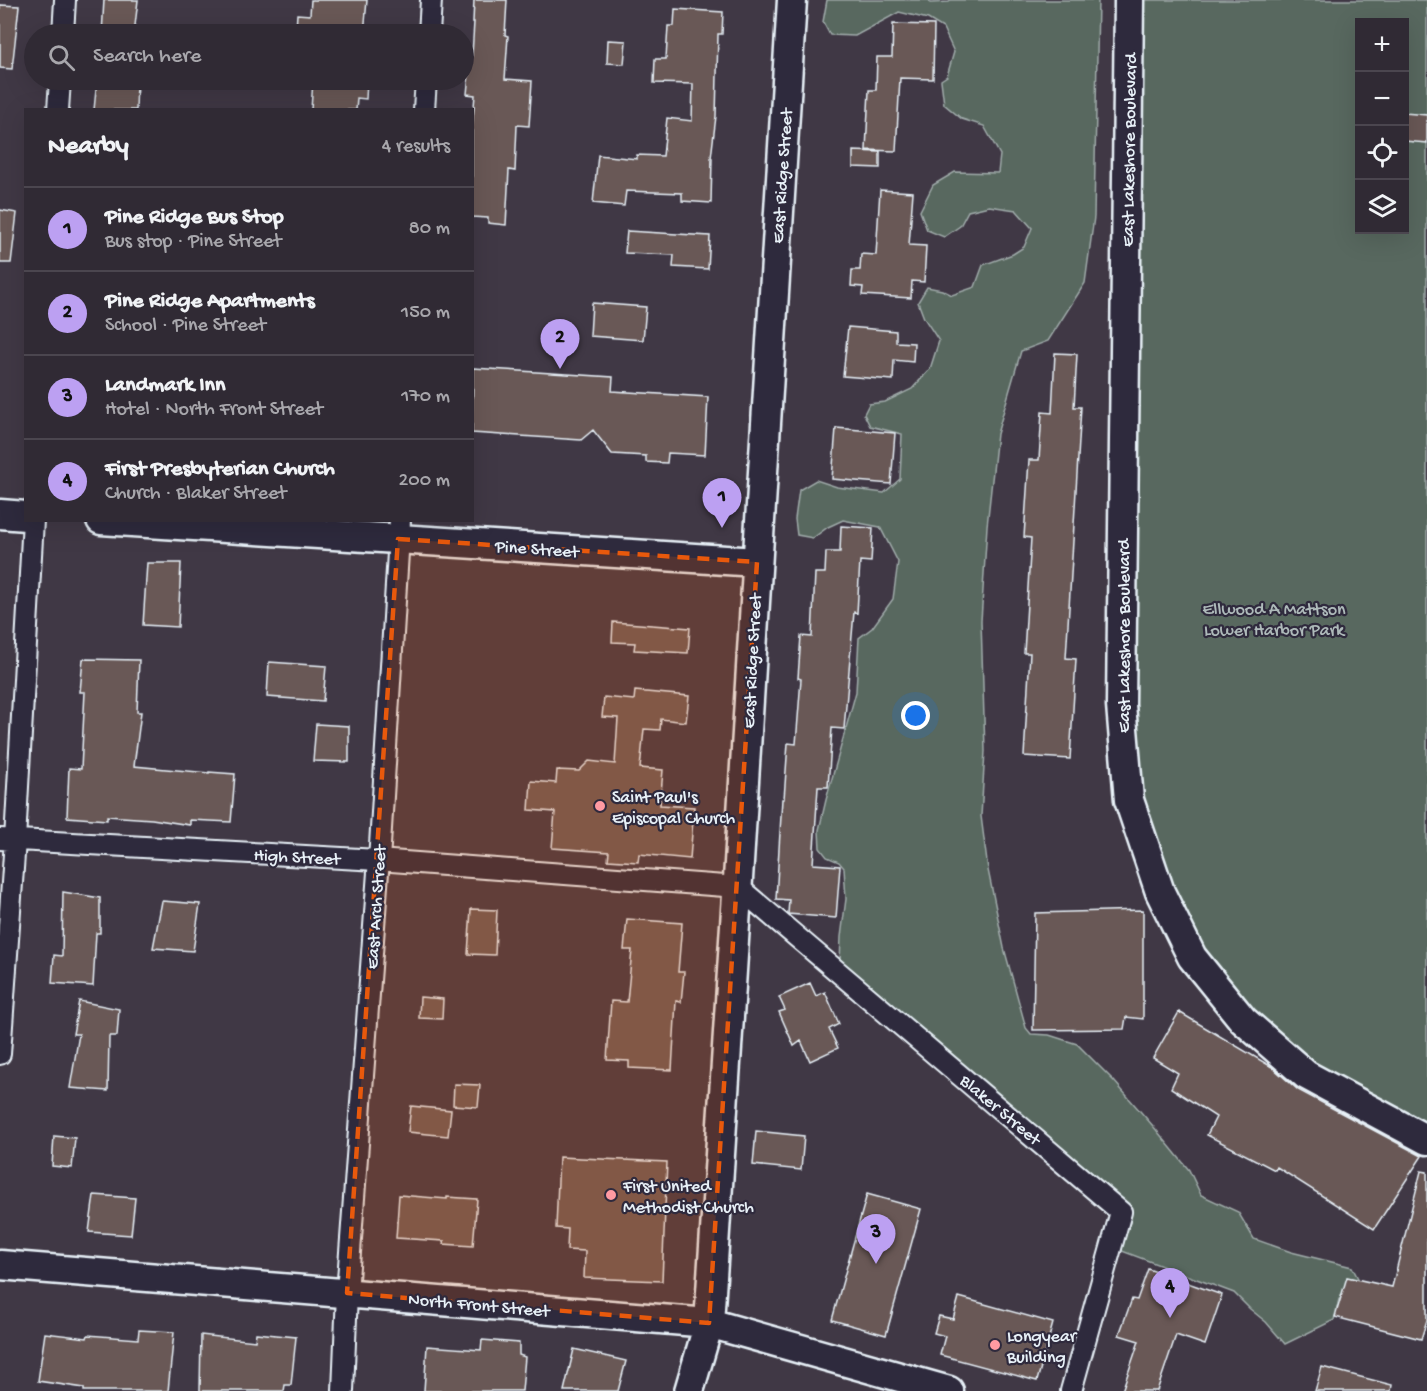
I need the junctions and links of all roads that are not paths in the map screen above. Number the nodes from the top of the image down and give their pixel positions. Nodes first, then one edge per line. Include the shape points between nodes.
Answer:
1 (65, 0) edge
2 (431, 0) edge
3 (792, 0) edge
4 (1129, 0) edge
5 (64, 24) edge
6 (430, 24) edge
7 (59, 90) edge
8 (425, 90) edge
9 (58, 108) edge
10 (424, 108) edge
11 (0, 514) edge
12 (24, 516) edge
13 (33, 522) edge
14 (161, 522) edge
15 (399, 530) edge
16 (757, 562) junction
17 (7, 840) edge
18 (378, 860) junction
19 (738, 887) junction
20 (0, 1054) edge
21 (1427, 1140) edge
22 (0, 1265) edge
23 (347, 1293) junction
24 (709, 1323) junction
25 (343, 1391) edge
26 (689, 1391) edge
27 (949, 1391) edge
28 (1071, 1391) edge

1 - 5 street
2 - 6 street
3 - 16 street, East Ridge Street
4 - 21 street, East Lakeshore Boulevard via 1121,705 1129,800 1160,892 1192,957 1243,1020 1306,1075
7 - 9 street
8 - 10 street
11 - 12 street
13 - 17 street
14 - 15 street, Pine Street
15 - 16 street, Pine Street
15 - 18 street, East Arch Street
16 - 19 street, East Ridge Street
17 - 18 street, High Street
17 - 20 street
18 - 19 street, High Street
18 - 23 street, East Arch Street
19 - 24 street, East Ridge Street
19 - 28 street, Blaker Street via 1121,1212
22 - 23 street, North Front Street
23 - 24 street, North Front Street
23 - 25 street, East Arch Street
24 - 26 street, East Ridge Street
24 - 27 street, North Front Street

